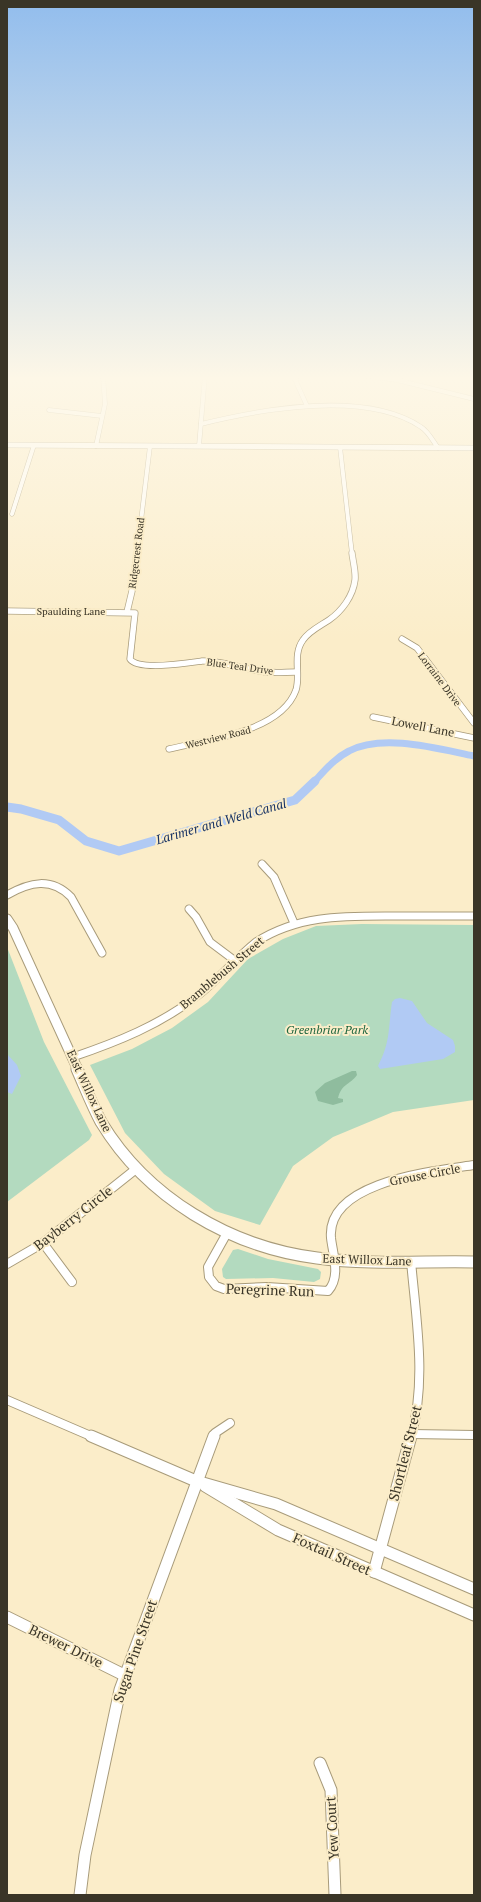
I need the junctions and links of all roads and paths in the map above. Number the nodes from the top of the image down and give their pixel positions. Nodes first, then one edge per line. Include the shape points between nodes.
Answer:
1 (28, 464) edge
2 (148, 464) edge
3 (342, 464) edge
4 (12, 514) dead end
5 (7, 611) edge
6 (127, 612) junction
7 (402, 638) dead end
8 (134, 664) joint
9 (298, 672) junction
10 (373, 717) dead end
11 (474, 723) edge
12 (474, 738) edge
13 (169, 749) dead end
14 (262, 864) dead end
15 (7, 895) edge
16 (188, 909) dead end
17 (474, 916) edge
18 (7, 919) edge
19 (294, 923) junction
20 (102, 953) dead end
21 (234, 960) junction
22 (73, 1057) junction
23 (474, 1165) edge
24 (136, 1169) junction
25 (227, 1233) junction
26 (43, 1243) junction
27 (335, 1260) junction
28 (411, 1261) junction
29 (474, 1262) edge
30 (7, 1264) edge
31 (72, 1282) dead end
32 (7, 1400) edge
33 (230, 1423) dead end
34 (412, 1434) junction
35 (474, 1435) edge
36 (196, 1481) junction
37 (380, 1549) junction
38 (374, 1572) junction
39 (474, 1589) edge
40 (474, 1615) edge
41 (7, 1617) edge
42 (126, 1676) junction
43 (320, 1763) dead end
44 (80, 1895) edge
45 (335, 1895) edge

1 - 4 street
2 - 6 street, Ridgecrest Road
3 - 9 street, Westview Road via 355,580 350,597 338,613 300,643 297,650
5 - 6 street, Spaulding Lane
6 - 8 street, Spaulding Lane via 136,615 130,659
7 - 11 street, Lorraine Drive via 417,648
8 - 9 street, Blue Teal Drive via 165,665 205,661 255,670
9 - 13 street, Westview Road via 297,688 293,698 280,713 265,723 238,733
10 - 12 street, Lowell Lane
14 - 19 street via 274,877
15 - 20 street via 21,887 46,883 64,890 71,897
16 - 21 street via 196,917 210,942
17 - 19 street, Bramblebush Street via 336,916
18 - 22 main road, East Willox Lane
19 - 21 street, Bramblebush Street via 262,938
21 - 22 street, Bramblebush Street via 197,996 161,1021 128,1037
22 - 24 main road, East Willox Lane via 101,1121
23 - 27 street, Grouse Circle via 402,1177 383,1183 352,1199 337,1213 330,1231
24 - 25 main road, East Willox Lane via 182,1208
24 - 26 street, Bayberry Circle
25 - 27 main road, East Willox Lane via 284,1252
25 - 27 street, Peregrine Run via 208,1267 209,1277 213,1284 220,1288 266,1287 324,1292 334,1283
26 - 30 street, Bayberry Circle
26 - 31 street
27 - 28 main road, East Willox Lane
28 - 29 main road, East Willox Lane
28 - 34 street, Shortleaf Street via 420,1373
32 - 36 street, Foxtail Street
33 - 36 street, Sugar Pine Street via 215,1433
34 - 35 street
34 - 37 street, Shortleaf Street
36 - 37 street, Foxtail Street via 276,1504
36 - 38 street, Foxtail Street via 278,1530
36 - 42 street, Sugar Pine Street
37 - 38 street, Shortleaf Street
37 - 39 street, Foxtail Street
38 - 40 street, Foxtail Street
41 - 42 street, Brewer Drive
42 - 44 street, Sugar Pine Street via 114,1713 85,1855
43 - 45 street, Yew Court via 331,1790

